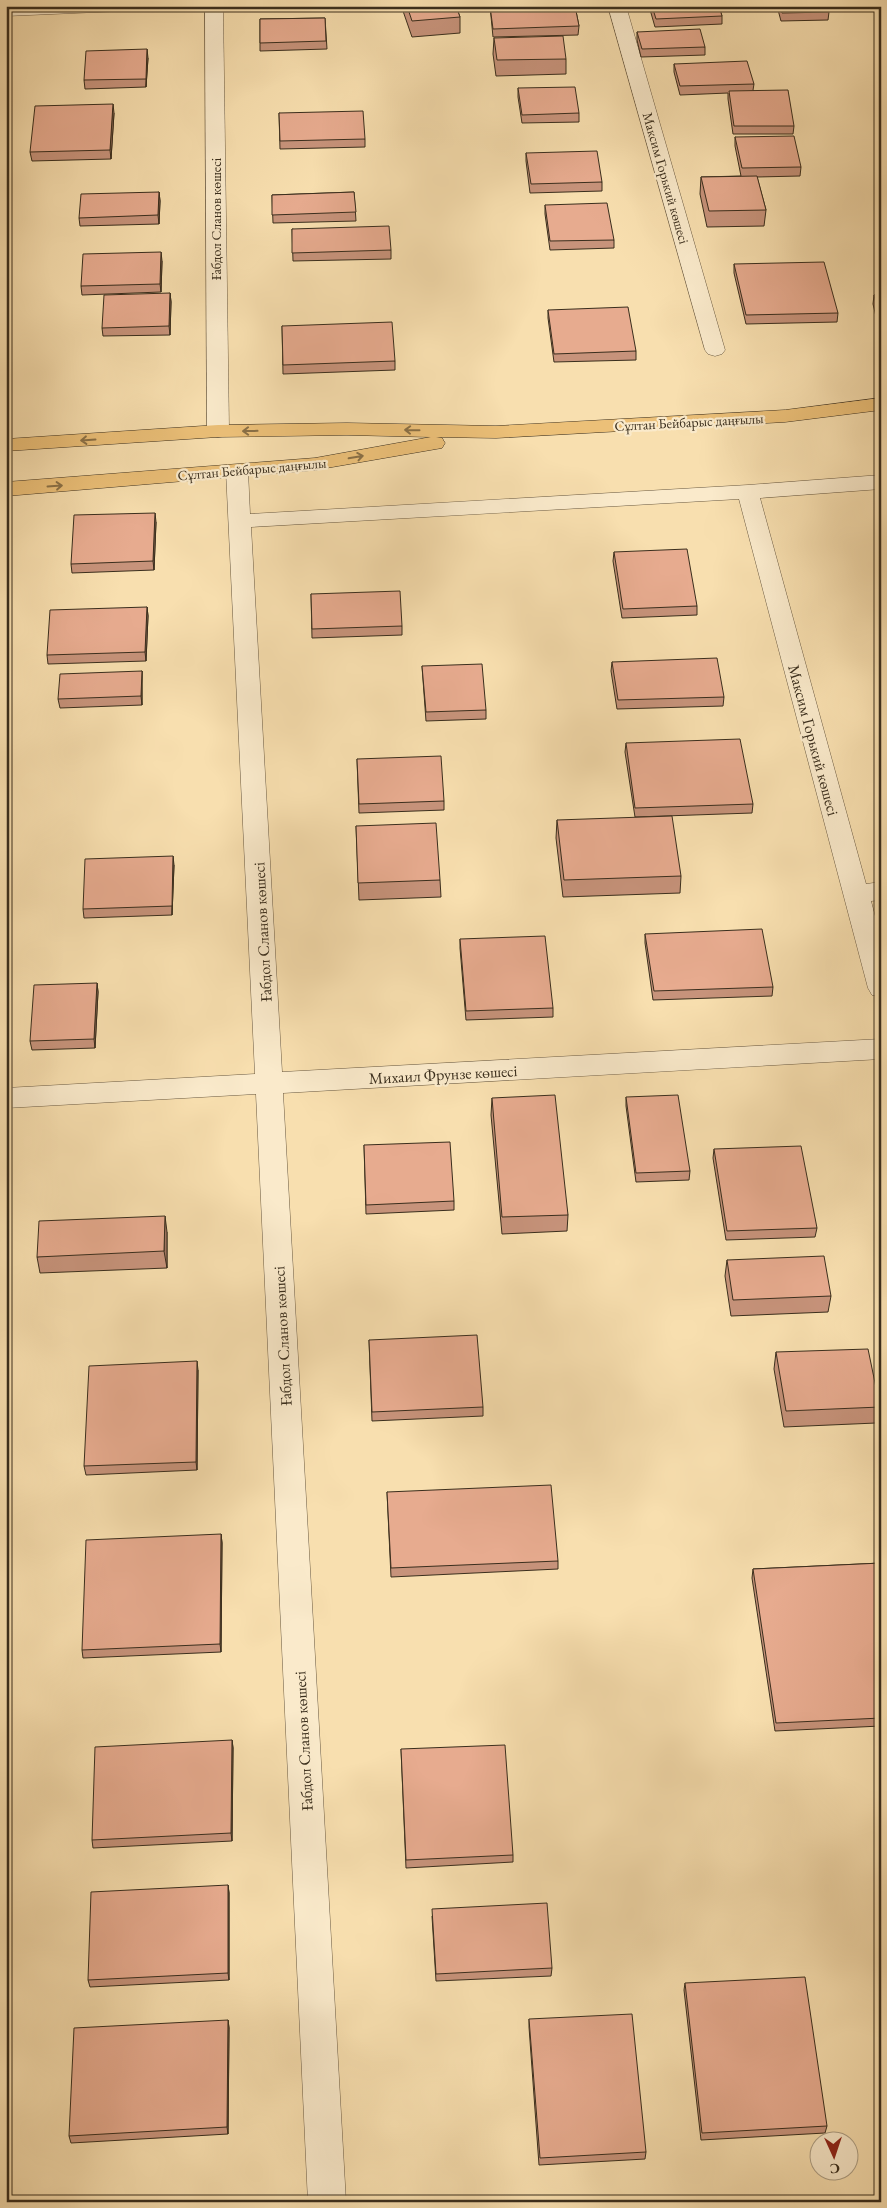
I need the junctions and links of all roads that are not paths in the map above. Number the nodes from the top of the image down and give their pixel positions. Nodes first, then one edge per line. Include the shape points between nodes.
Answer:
1 (121, 6) edge
2 (214, 6) edge
3 (617, 6) edge
4 (6, 11) edge
5 (715, 350) dead end
6 (881, 404) edge
7 (218, 431) junction
8 (496, 432) junction
9 (6, 445) edge
10 (237, 471) junction
11 (881, 482) edge
12 (6, 489) edge
13 (748, 492) junction
14 (241, 522) junction
15 (881, 891) edge
16 (856, 894) junction
17 (881, 988) edge
18 (881, 1050) edge
19 (269, 1083) junction
20 (6, 1098) edge
21 (327, 2202) edge

1 - 4 street
2 - 7 street, Ғабдол Сланов көшесі
3 - 5 street, Максим Горький көшесі
6 - 8 main road, Сұлтан Бейбарыс даңғылы via 785,416
8 -> 7 main road, Сұлтан Бейбарыс даңғылы
7 -> 9 main road, Сұлтан Бейбарыс даңғылы
10 -> 8 main road, Сұлтан Бейбарыс даңғылы via 315,464
12 -> 10 main road, Сұлтан Бейбарыс даңғылы
10 - 14 street, Ғабдол Сланов көшесі
11 - 13 street
13 - 14 street
13 - 16 street, Максим Горький көшесі
14 - 19 street, Ғабдол Сланов көшесі
15 - 16 street
16 - 17 street, Максим Горький көшесі
18 - 19 street, Михаил Фрунзе көшесі
19 - 20 street, Михаил Фрунзе көшесі
19 - 21 street, Ғабдол Сланов көшесі

